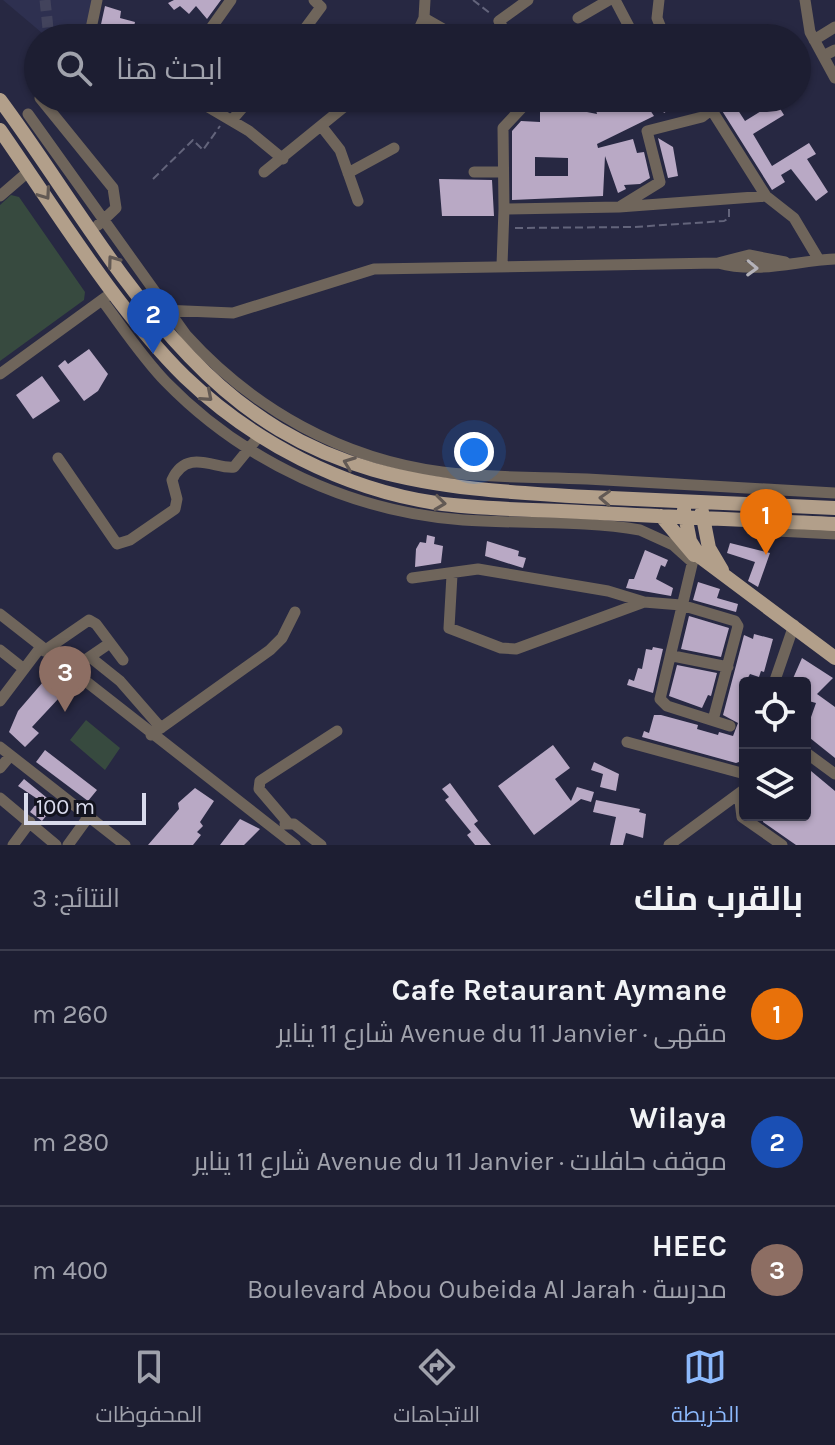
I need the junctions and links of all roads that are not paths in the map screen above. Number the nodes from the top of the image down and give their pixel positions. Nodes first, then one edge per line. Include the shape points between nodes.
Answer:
1 (97, 0) edge
2 (314, 0) edge
3 (425, 0) edge
4 (528, 0) edge
5 (609, 0) edge
6 (615, 0) edge
7 (659, 0) edge
8 (806, 0) edge
9 (229, 1) edge
10 (424, 18) junction
11 (578, 18) dead end
12 (92, 24) edge
13 (213, 24) edge
14 (308, 24) edge
15 (421, 24) edge
16 (434, 24) edge
17 (501, 24) edge
18 (628, 24) edge
19 (659, 24) edge
20 (811, 24) edge
21 (811, 25) edge
22 (835, 27) edge
23 (814, 40) junction
24 (835, 50) edge
25 (823, 56) junction
26 (835, 78) edge
27 (0, 100) edge
28 (30, 112) edge
29 (53, 112) edge
30 (218, 112) edge
31 (237, 112) edge
32 (339, 112) edge
33 (516, 112) edge
34 (708, 112) edge
35 (712, 112) edge
36 (23, 119) junction
37 (230, 119) junction
38 (322, 127) junction
39 (0, 130) edge
40 (394, 148) dead end
41 (283, 159) junction
42 (29, 171) junction
43 (264, 172) dead end
44 (474, 172) dead end
45 (503, 172) junction
46 (348, 173) junction
47 (0, 196) edge
48 (766, 196) junction
49 (358, 201) dead end
50 (619, 207) junction
51 (504, 209) junction
52 (97, 226) junction
53 (835, 259) edge
54 (819, 260) junction
55 (502, 265) junction
56 (115, 291) junction
57 (102, 300) junction
58 (150, 309) junction
59 (166, 311) junction
60 (0, 374) edge
61 (260, 435) junction
62 (250, 449) junction
63 (58, 458) dead end
64 (678, 484) junction
65 (835, 493) edge
66 (680, 502) junction
67 (701, 503) junction
68 (835, 508) edge
69 (661, 516) junction
70 (685, 519) junction
71 (702, 520) junction
72 (768, 521) junction
73 (733, 522) junction
74 (835, 524) edge
75 (835, 534) edge
76 (701, 559) junction
77 (452, 575) junction
78 (412, 578) dead end
79 (644, 602) junction
80 (681, 605) junction
81 (295, 612) dead end
82 (0, 614) edge
83 (794, 625) junction
84 (110, 643) junction
85 (0, 650) edge
86 (42, 650) junction
87 (673, 656) junction
88 (90, 657) junction
89 (835, 658) edge
90 (123, 660) dead end
91 (728, 667) junction
92 (24, 669) junction
93 (69, 671) junction
94 (776, 677) edge
95 (0, 701) edge
96 (713, 720) junction
97 (730, 726) dead end
98 (156, 731) junction
99 (337, 731) dead end
100 (627, 742) dead end
101 (0, 747) edge
102 (10, 756) junction
103 (811, 756) edge
104 (0, 768) edge
105 (739, 772) edge
106 (835, 774) edge
107 (739, 793) edge
108 (3, 805) edge
109 (89, 816) junction
110 (749, 821) edge
111 (30, 822) junction
112 (288, 823) junction
113 (275, 829) junction
114 (770, 837) junction
115 (13, 845) edge
116 (56, 845) edge
117 (68, 845) edge
118 (125, 845) edge
119 (295, 845) edge
120 (321, 845) edge
121 (669, 845) edge
122 (759, 845) edge
123 (782, 845) edge

1 - 12 street
2 - 14 street via 321,7
3 - 10 street
4 - 17 street
5 - 11 street
6 - 18 street
7 - 19 street
8 - 20 street
9 - 13 street
10 - 15 street
10 - 16 street
21 - 23 street
22 - 23 street
23 - 25 street
24 - 25 street
25 - 26 street
27 - 36 main road
28 - 36 street
29 - 52 street via 113,188 116,208
30 - 37 street
31 - 37 street
32 - 38 street
33 - 45 street via 504,124
34 - 50 street via 647,131 660,182
35 - 48 street
36 - 52 main road
37 - 41 street
38 - 41 street
38 - 46 street
39 - 42 main road
40 - 46 street
41 - 43 street
42 - 47 street
42 -> 56 main road
44 - 45 street
45 - 51 street
46 - 49 street
48 - 50 street
48 - 54 street via 794,218
50 - 51 street
51 - 55 street
58 -> 52 main road
52 - 59 street
53 - 54 street
54 - 55 street via 785,262 749,255 718,263
55 - 59 street via 374,269 233,313
56 - 57 street
56 -> 61 main road via 186,377
57 - 60 street
57 - 62 street via 167,383
58 - 59 street
66 -> 58 main road via 456,489 351,464 285,432 235,399 188,356
59 - 64 street via 214,365 256,398 349,448 444,472
61 - 62 street
61 -> 69 main road via 333,473 404,497
62 - 63 street via 232,468 202,460 176,473 175,509 117,544
62 - 76 street via 324,489 382,507 461,520 640,530
64 - 65 street
64 - 66 street
66 - 67 main road
66 - 70 main road
67 - 68 main road
67 - 71 main road
69 - 70 main road
69 - 76 main road
70 - 71 main road
70 - 76 main road
71 - 73 main road
71 - 76 main road
72 - 73 main road
72 - 74 main road
72 - 75 street via 777,531
73 - 76 main road
76 - 80 street
76 - 83 main road
77 - 78 street
77 - 79 street via 478,569 504,572
77 - 79 street via 449,628 512,650
79 - 80 street
80 - 87 street
80 - 91 street via 737,623
81 - 98 street via 270,650
82 - 86 street
83 - 89 main road
83 - 94 street
84 - 86 street via 89,620
84 - 88 street
84 - 90 street
85 - 92 street
86 - 92 street
86 - 93 street
87 - 91 street
87 - 96 street via 660,699
88 - 93 street
88 - 98 street via 120,681
91 - 96 street
92 - 95 street
93 - 98 street
96 - 97 street
98 - 113 street
99 - 112 street via 260,781 259,789
100 - 105 street
101 - 102 street
102 - 104 street
102 - 109 street
103 - 106 street
107 - 121 street
108 - 111 street
109 - 117 street
109 - 118 street
110 - 114 street
111 - 115 street
111 - 116 street
112 - 113 street
112 - 120 street
113 - 119 street
114 - 122 street
114 - 123 street

